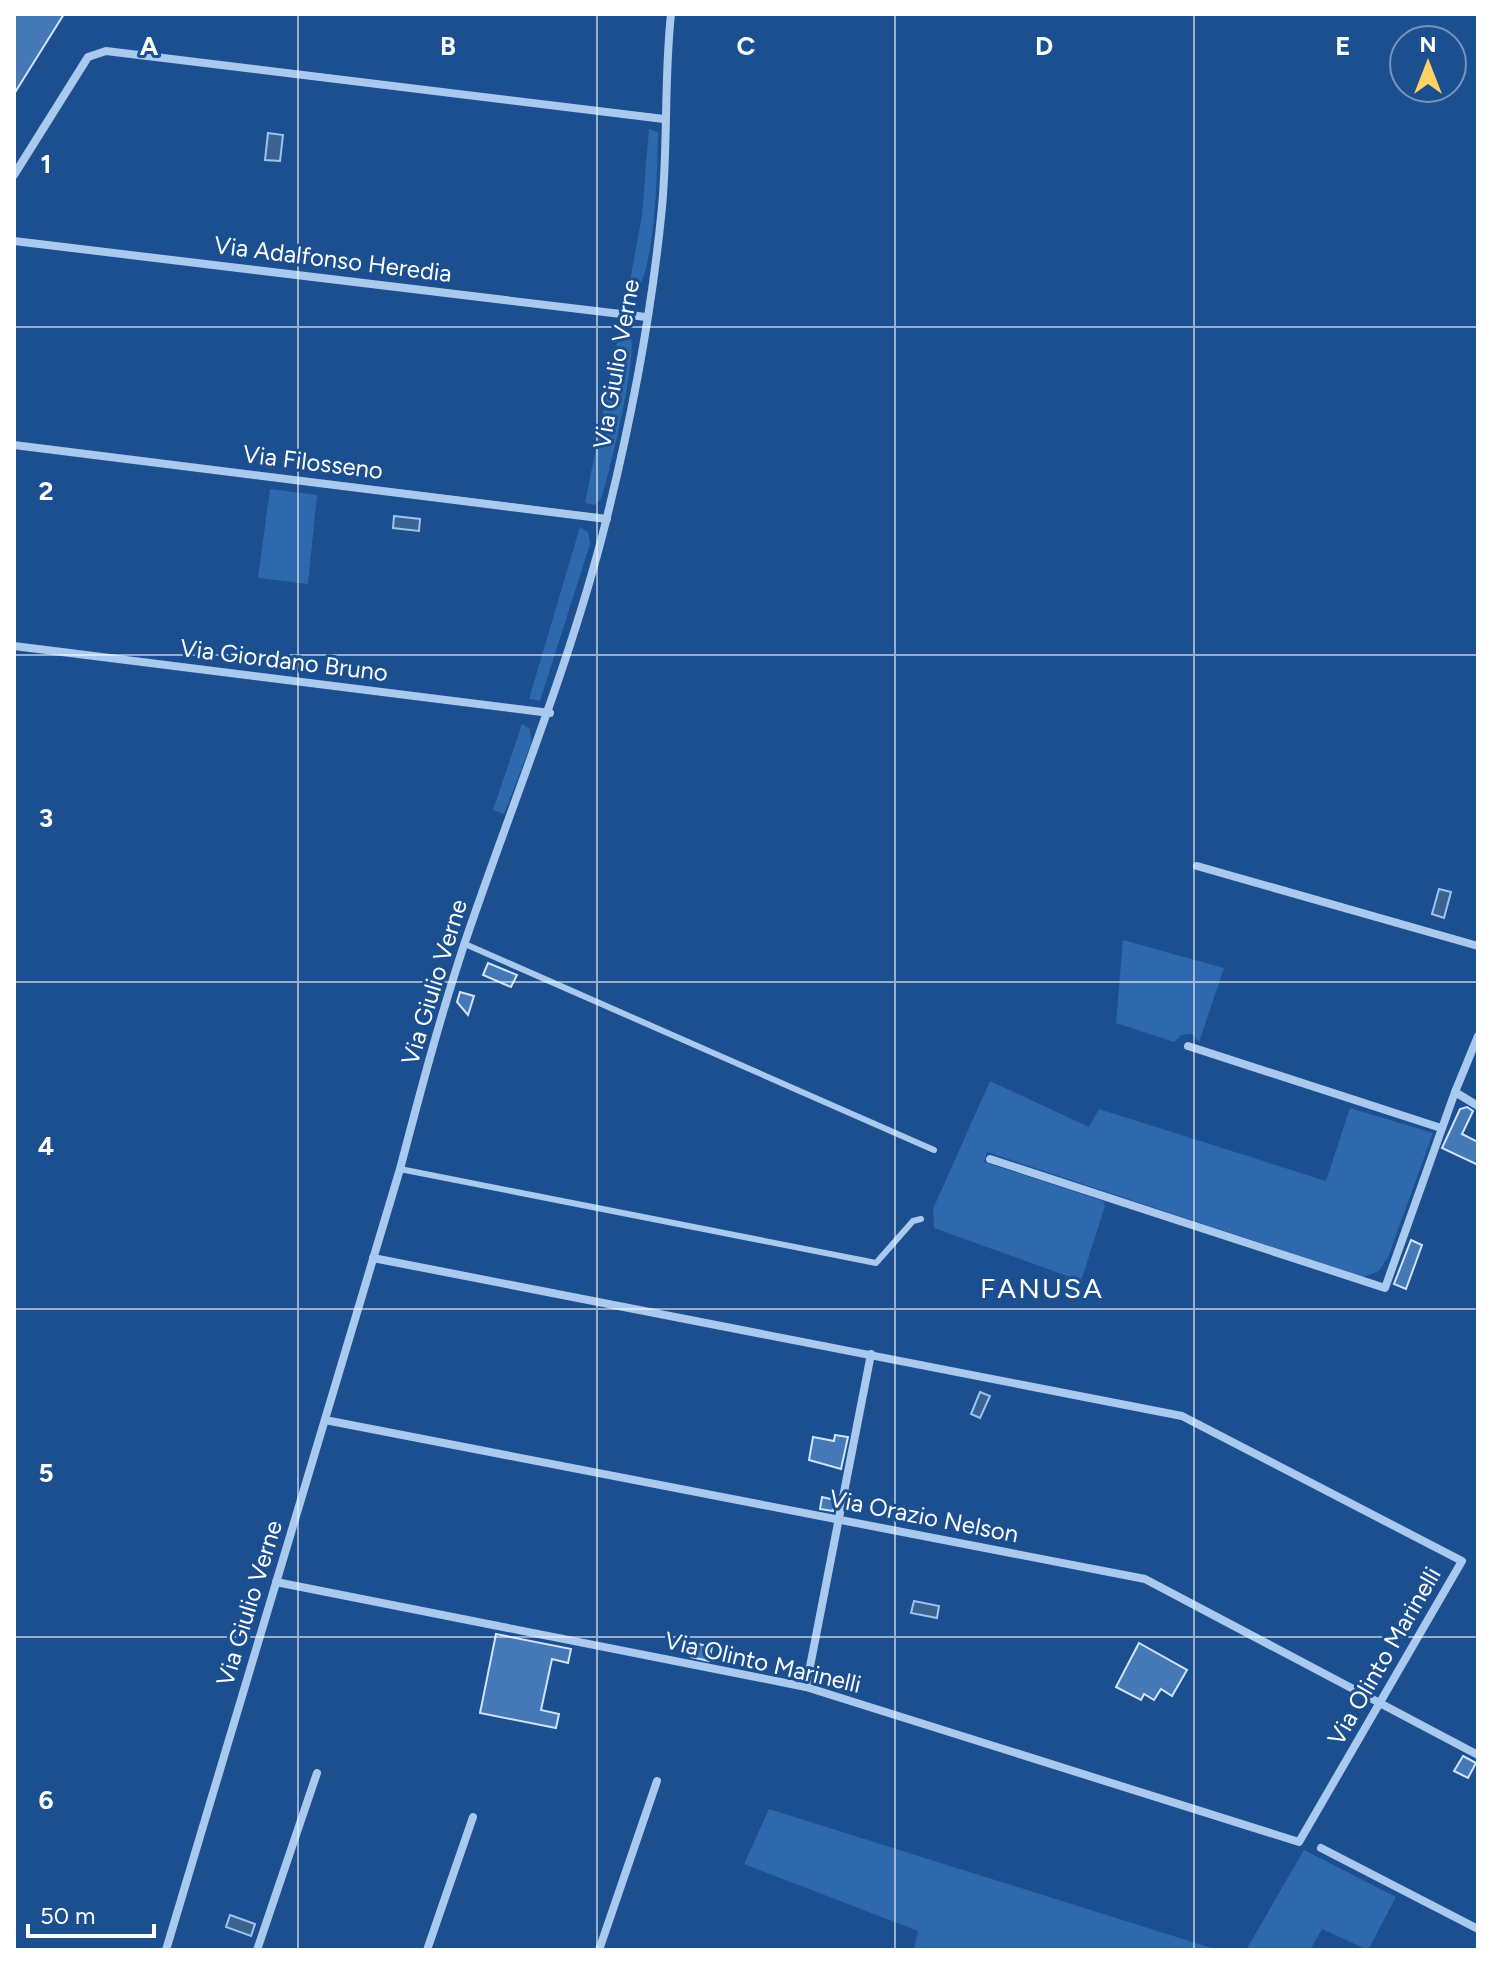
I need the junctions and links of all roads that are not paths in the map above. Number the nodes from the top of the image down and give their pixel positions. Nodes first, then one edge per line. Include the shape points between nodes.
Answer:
1 (671, 14) edge
2 (664, 119) junction
3 (14, 175) edge
4 (14, 241) edge
5 (646, 317) junction
6 (14, 445) edge
7 (607, 519) junction
8 (14, 646) edge
9 (550, 713) junction
10 (1197, 866) dead end
11 (465, 944) junction
12 (1478, 946) edge
13 (1478, 1036) edge
14 (1188, 1046) dead end
15 (1455, 1092) junction
16 (1478, 1106) edge
17 (1441, 1128) junction
18 (934, 1150) dead end
19 (990, 1159) dead end
20 (400, 1169) junction
21 (921, 1219) dead end
22 (373, 1258) junction
23 (871, 1354) junction
24 (325, 1420) junction
25 (839, 1520) junction
26 (276, 1582) junction
27 (806, 1687) junction
28 (1380, 1704) junction
29 (1478, 1755) edge
30 (317, 1773) dead end
31 (657, 1781) dead end
32 (473, 1817) dead end
33 (1321, 1848) dead end
34 (1478, 1929) edge
35 (166, 1950) edge
36 (257, 1950) edge
37 (427, 1950) edge
38 (599, 1950) edge

1 - 2 street, Via Giulio Verne
2 - 3 street via 106,51 88,57
2 - 5 street, Via Giulio Verne via 662,206
4 - 5 street, Via Adalfonso Heredia
5 - 7 street, Via Giulio Verne
6 - 7 street, Via Filosseno
7 - 9 street, Via Giulio Verne
8 - 9 street, Via Giordano Bruno
9 - 11 street, Via Giulio Verne
10 - 12 street
11 - 18 lane
11 - 20 street, Via Giulio Verne
13 - 15 street
14 - 17 street
15 - 16 street
15 - 17 street
17 - 19 street via 1385,1288
20 - 21 lane via 876,1263 913,1221
20 - 22 street, Via Giulio Verne
22 - 23 street, Via Olinto Marinelli
22 - 24 street, Via Giulio Verne
23 - 25 street
23 - 28 street, Via Olinto Marinelli via 1182,1416 1462,1561
24 - 25 street, Via Orazio Nelson
24 - 26 street, Via Giulio Verne
25 - 27 street
25 - 28 street, Via Orazio Nelson via 1145,1579
26 - 27 street, Via Olinto Marinelli
26 - 35 street, Via Giulio Verne
27 - 28 street, Via Olinto Marinelli via 1299,1842
28 - 29 street, Via Orazio Nelson
30 - 36 street
31 - 38 street
32 - 37 street
33 - 34 street

